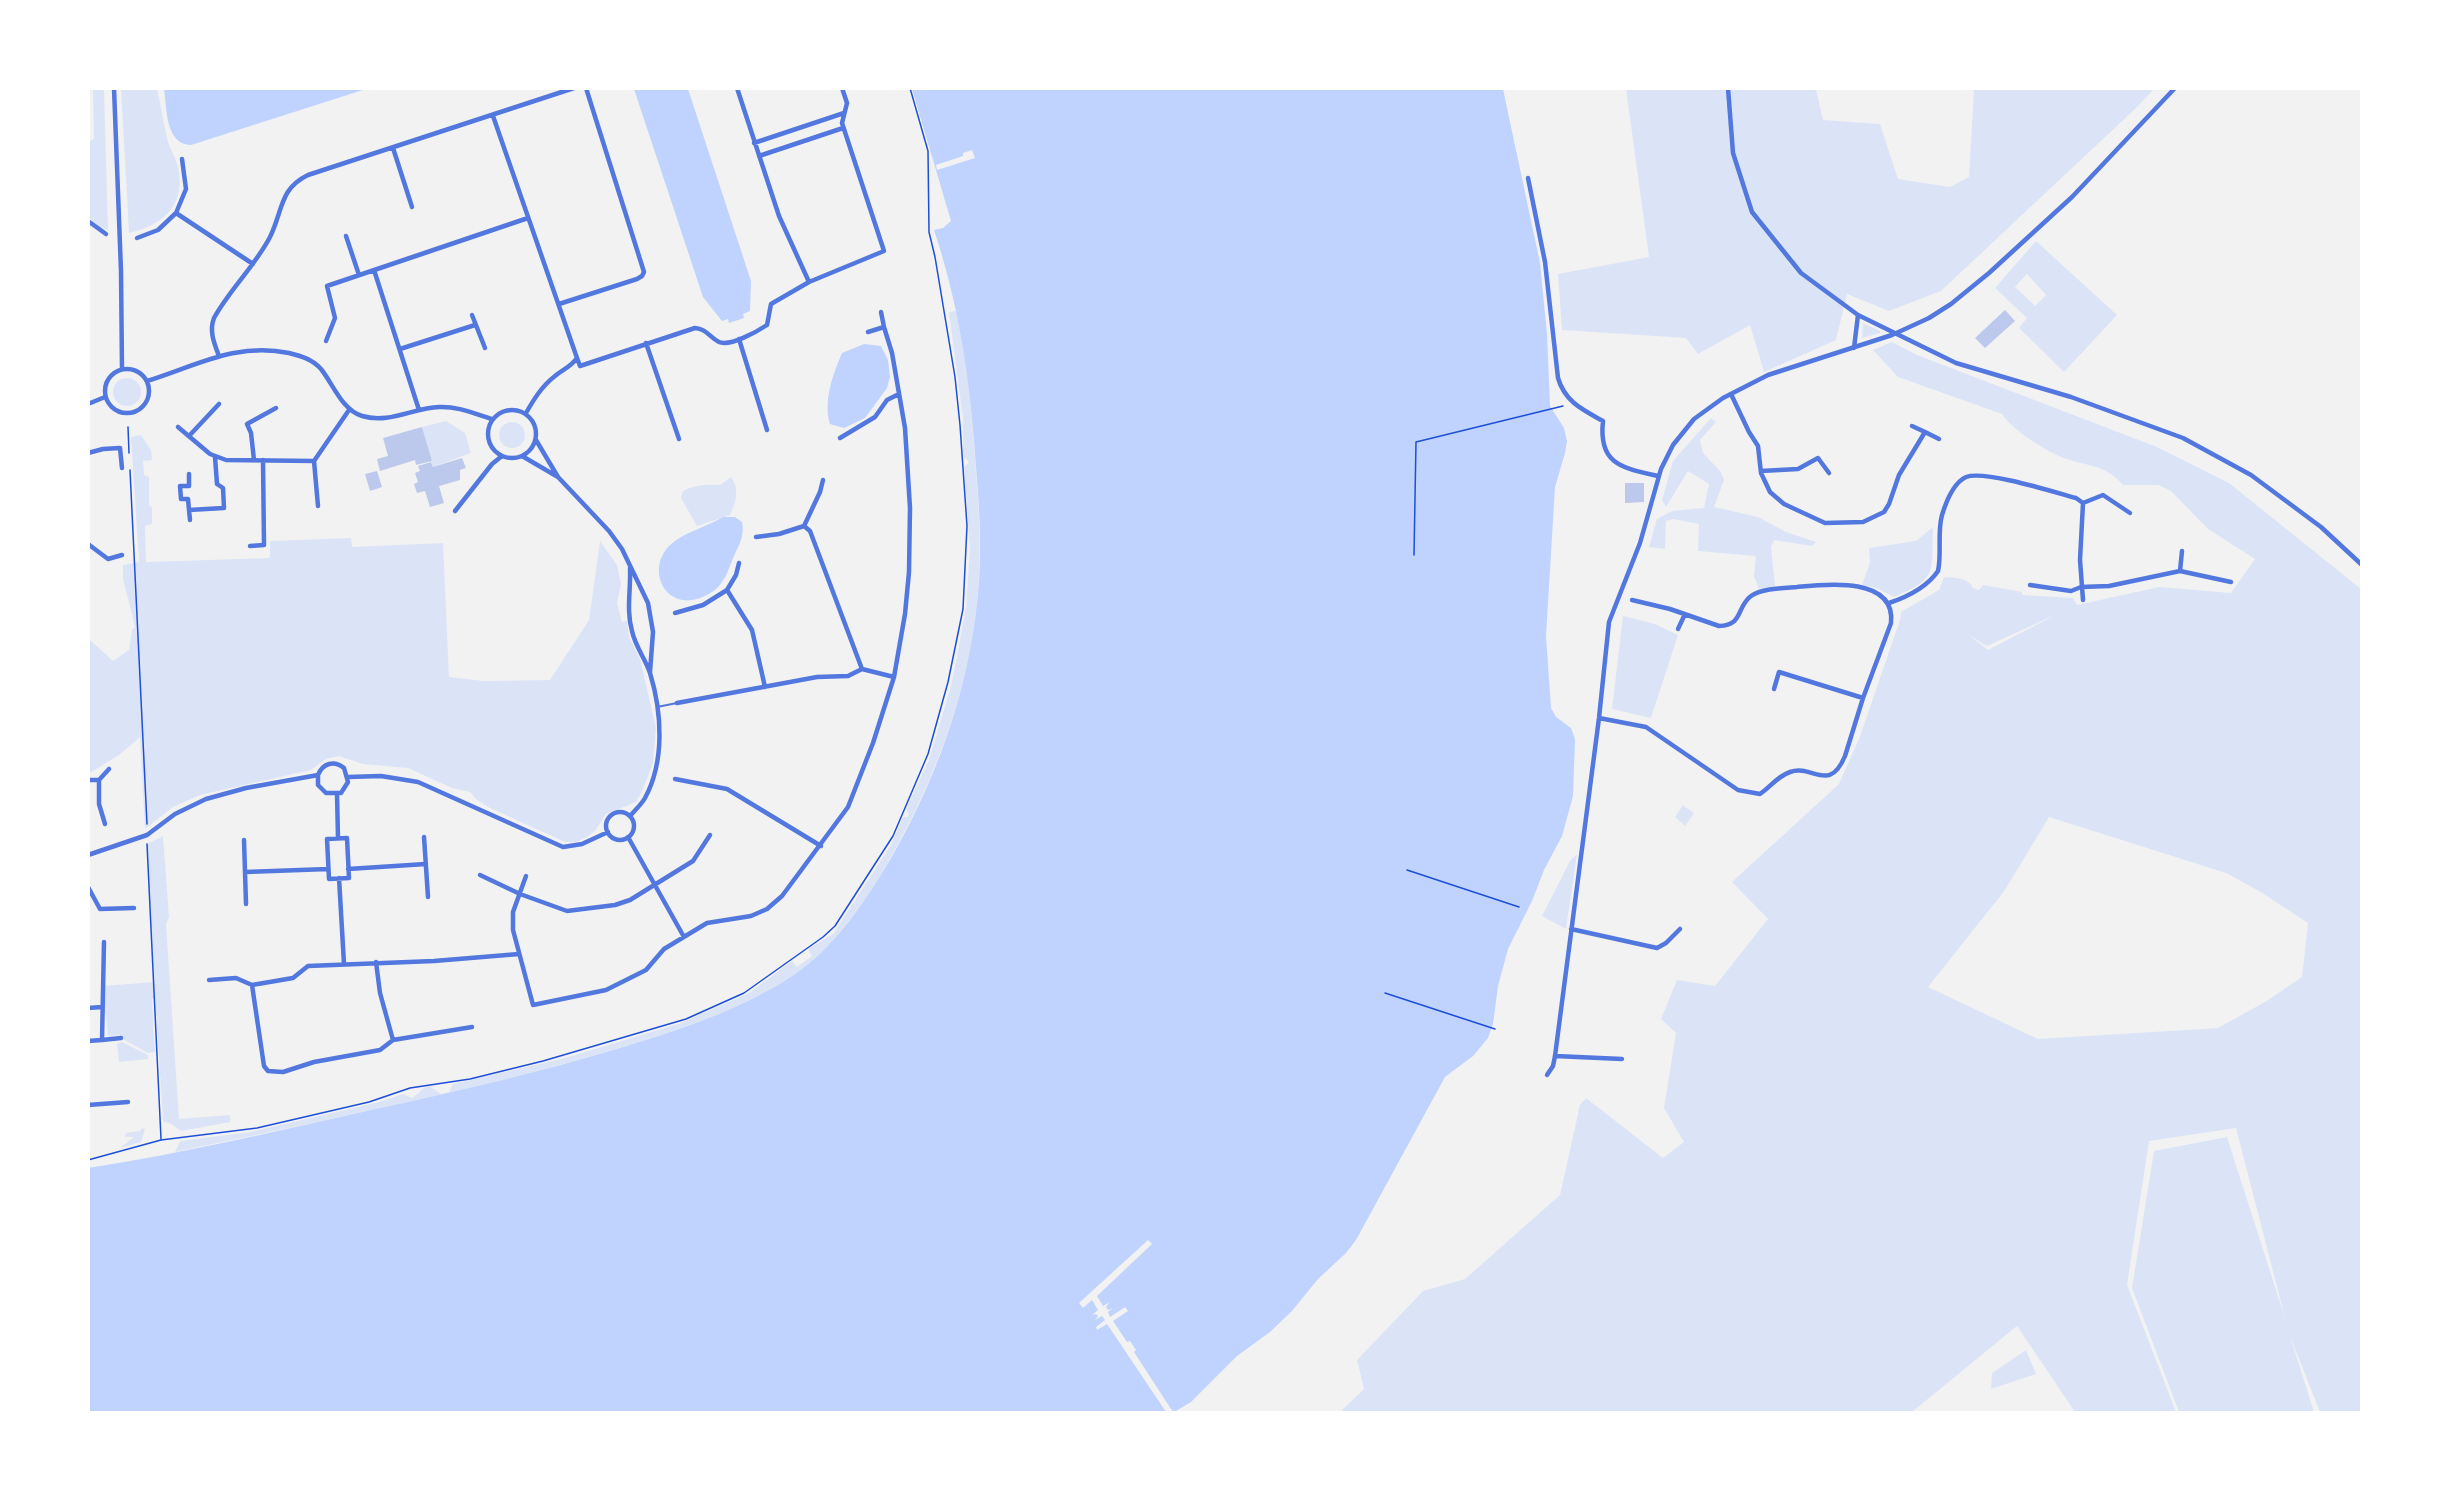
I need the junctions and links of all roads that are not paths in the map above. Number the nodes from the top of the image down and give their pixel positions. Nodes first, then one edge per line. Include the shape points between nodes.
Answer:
1 (114, 88) edge
2 (574, 88) edge
3 (586, 88) edge
4 (737, 88) edge
5 (842, 88) edge
6 (1728, 88) edge
7 (2175, 88) edge
8 (844, 113) junction
9 (493, 116) junction
10 (843, 128) junction
11 (754, 143) junction
12 (393, 148) junction
13 (759, 156) junction
14 (182, 159) dead end
15 (1528, 178) dead end
16 (412, 207) dead end
17 (176, 213) junction
18 (528, 218) junction
19 (88, 222) edge
20 (106, 234) dead end
21 (346, 236) dead end
22 (137, 238) dead end
23 (253, 264) junction
24 (374, 270) junction
25 (359, 275) junction
26 (809, 282) junction
27 (558, 304) junction
28 (881, 312) dead end
29 (472, 315) dead end
30 (1858, 315) junction
31 (475, 325) junction
32 (884, 327) junction
33 (868, 332) dead end
34 (1896, 333) junction
35 (739, 339) junction
36 (326, 341) dead end
37 (646, 343) junction
38 (485, 348) dead end
39 (1854, 348) junction
40 (400, 349) junction
41 (219, 356) junction
42 (577, 358) junction
43 (122, 369) junction
44 (147, 381) junction
45 (899, 394) junction
46 (1731, 394) junction
47 (105, 397) junction
48 (88, 404) edge
49 (219, 404) dead end
50 (276, 408) dead end
51 (349, 410) junction
52 (419, 410) junction
53 (525, 413) junction
54 (492, 419) junction
55 (1912, 426) dead end
56 (178, 427) dead end
57 (767, 430) dead end
58 (1925, 432) junction
59 (189, 436) junction
60 (840, 438) dead end
61 (679, 439) dead end
62 (1939, 439) dead end
63 (536, 440) junction
64 (88, 453) edge
65 (502, 456) junction
66 (522, 456) junction
67 (215, 457) junction
68 (254, 460) junction
69 (263, 460) junction
70 (314, 461) junction
71 (122, 468) dead end
72 (1761, 471) junction
73 (1829, 473) dead end
74 (189, 474) dead end
75 (1658, 476) junction
76 (558, 477) junction
77 (823, 480) dead end
78 (2084, 503) junction
79 (318, 506) dead end
80 (189, 510) junction
81 (455, 511) dead end
82 (2130, 513) dead end
83 (190, 520) dead end
84 (804, 526) junction
85 (756, 537) dead end
86 (88, 544) edge
87 (250, 546) dead end
88 (2182, 551) dead end
89 (122, 555) dead end
90 (739, 563) dead end
91 (629, 565) junction
92 (2361, 565) edge
93 (2180, 571) junction
94 (2231, 582) dead end
95 (2030, 585) dead end
96 (2080, 587) junction
97 (727, 590) junction
98 (1632, 600) dead end
99 (2083, 600) dead end
100 (1888, 603) junction
101 (675, 613) dead end
102 (1685, 614) junction
103 (1678, 629) dead end
104 (862, 669) junction
105 (650, 672) junction
106 (894, 677) junction
107 (765, 687) junction
108 (1774, 688) dead end
109 (1863, 698) junction
110 (677, 703) joint
111 (657, 707) junction
112 (1599, 718) junction
113 (109, 769) dead end
114 (318, 775) junction
115 (348, 777) junction
116 (675, 779) dead end
117 (88, 780) edge
118 (99, 780) junction
119 (337, 794) junction
120 (630, 816) junction
121 (105, 824) dead end
122 (608, 832) junction
123 (710, 835) dead end
124 (424, 837) dead end
125 (628, 837) junction
126 (338, 838) junction
127 (244, 840) dead end
128 (821, 846) junction
129 (88, 855) edge
130 (426, 864) junction
131 (328, 869) junction
132 (348, 869) junction
133 (245, 872) junction
134 (480, 875) dead end
135 (526, 876) dead end
136 (339, 878) junction
137 (654, 885) junction
138 (88, 887) edge
139 (520, 894) junction
140 (428, 897) dead end
141 (246, 904) dead end
142 (134, 908) dead end
143 (1571, 929) junction
144 (1680, 929) dead end
145 (684, 937) junction
146 (104, 942) dead end
147 (519, 954) junction
148 (376, 962) junction
149 (344, 964) junction
150 (209, 980) dead end
151 (252, 986) junction
152 (102, 1007) junction
153 (88, 1008) edge
154 (472, 1027) dead end
155 (122, 1038) dead end
156 (102, 1040) junction
157 (393, 1040) junction
158 (88, 1041) edge
159 (1555, 1056) junction
160 (1622, 1059) dead end
161 (1547, 1075) dead end
162 (128, 1102) dead end
163 (88, 1105) edge

1 - 43 street
2 - 9 street
3 - 27 street via 644,272 637,279
4 - 11 street
5 - 8 street via 847,103
6 - 30 street via 1733,153 1752,212 1801,273
7 - 34 street via 2072,197 1989,273 1929,318
8 - 10 street
8 - 11 street
9 - 12 street
9 - 18 street
10 - 13 street
10 - 26 street via 884,251
11 - 13 street
12 - 16 street
12 - 23 street via 294,183
13 - 26 street via 778,216
14 - 17 street via 186,189
15 - 75 street via 1545,262 1561,390 1578,407 1604,421 1604,447 1614,463
17 - 22 street via 158,230
17 - 23 street
18 - 24 street
18 - 27 street
19 - 20 street
21 - 25 street
23 - 41 street via 214,318 213,338
24 - 25 street
24 - 40 street
25 - 36 street via 327,286 335,318
26 - 35 street via 771,304 767,325
27 - 42 street
28 - 32 street
29 - 31 street
30 - 34 street
30 - 39 street
31 - 38 street
31 - 40 street
32 - 33 street
32 - 45 street
34 - 39 street
34 - 92 street via 1956,363 2071,397 2183,438 2251,475 2321,527
35 - 37 street via 720,343 703,329 695,328
35 - 57 street
37 - 42 street via 580,366
37 - 61 street
39 - 46 street via 1763,378
40 - 52 street
41 - 44 street
41 - 51 street via 249,349 304,356 319,367
42 - 53 street via 539,391
43 - 44 street via 136,371
43 - 47 street via 110,377
44 - 47 street via 149,396 135,412 127,414 113,409
45 - 60 street via 887,400 875,417
45 - 106 street via 910,518 906,604
46 - 72 street via 1758,446
46 - 75 street via 1691,422 1672,447
47 - 48 street
49 - 59 street
50 - 68 street via 247,424
51 - 52 street via 360,416 384,419
51 - 70 street
52 - 54 street via 461,409
53 - 54 street via 512,409
53 - 63 street via 535,425
54 - 65 street via 488,440
55 - 58 street
56 - 59 street
58 - 62 street
58 - 72 street via 1899,475 1889,504 1875,518 1863,522 1837,525 1811,518 1774,497
59 - 67 street
63 - 66 street
63 - 76 street
64 - 71 street via 120,448
65 - 66 street
65 - 81 street
66 - 76 street
67 - 68 street
67 - 80 street via 216,484 222,488 224,508
68 - 69 street
69 - 70 street
69 - 87 street via 264,545
70 - 79 street
72 - 73 street via 1798,469 1818,458
74 - 80 street via 189,486 180,486 181,499 188,499
75 - 112 street via 1640,543 1609,622
76 - 91 street via 614,536
77 - 84 street
78 - 82 street via 2103,495
78 - 96 street
78 - 100 street via 2013,482 1968,476 1953,488 1941,517 1938,571 1924,585
80 - 83 street
84 - 85 street
84 - 104 street via 810,531
86 - 89 street via 108,559
88 - 93 street
90 - 97 street
91 - 105 street via 631,630
91 - 105 street via 649,607 653,632
93 - 94 street
93 - 96 street via 2109,586
95 - 96 street via 2071,591
96 - 99 street
97 - 101 street via 703,605
97 - 107 street via 753,632
98 - 102 street
100 - 102 street via 1871,591 1850,584 1822,585 1782,588 1750,596 1738,617 1727,625
100 - 109 street via 1891,623
102 - 103 street
104 - 106 street
104 - 107 street via 848,676
105 - 111 street
106 - 128 street via 848,807
107 - 110 street
108 - 109 street via 1779,672
109 - 112 street via 1845,756 1836,771 1818,776 1793,771 1760,794 1738,790 1643,725
110 - 111 lane
111 - 120 street via 659,750 654,774 644,799
112 - 143 street
113 - 118 street
114 - 115 street via 324,766 334,763 345,768
114 - 119 street via 318,785 326,794
114 - 129 street via 206,799 174,814 147,835
115 - 119 street via 347,786
115 - 122 street via 381,776 418,782 563,847 582,844
116 - 128 street via 727,789
117 - 118 street
118 - 121 street via 99,804
119 - 126 street
120 - 122 street via 622,812 613,814 607,822
120 - 125 street via 634,828
122 - 125 street via 619,839
123 - 137 street via 693,861
124 - 130 street
125 - 137 street
126 - 131 street via 327,839
126 - 132 street via 347,838
127 - 133 street
128 - 145 street via 767,909 751,916 707,923
130 - 132 street
130 - 140 street
131 - 133 street
131 - 136 street via 329,879
132 - 136 street via 349,878
133 - 141 street
134 - 139 street
135 - 139 street
136 - 149 street
137 - 139 street via 615,905 567,911
137 - 145 street
138 - 142 street via 100,909
139 - 147 street via 513,912
143 - 144 street via 1657,948
143 - 159 street
145 - 147 street via 664,950 646,970 606,990 533,1005
146 - 152 street
147 - 148 street
148 - 149 street
148 - 157 street
149 - 151 street via 308,966 293,978
150 - 151 street via 236,978
151 - 157 street via 264,1066 268,1071 282,1072 380,1050
152 - 153 street
152 - 156 street
154 - 157 street
155 - 156 street
156 - 158 street
159 - 160 street
159 - 161 street
162 - 163 street

